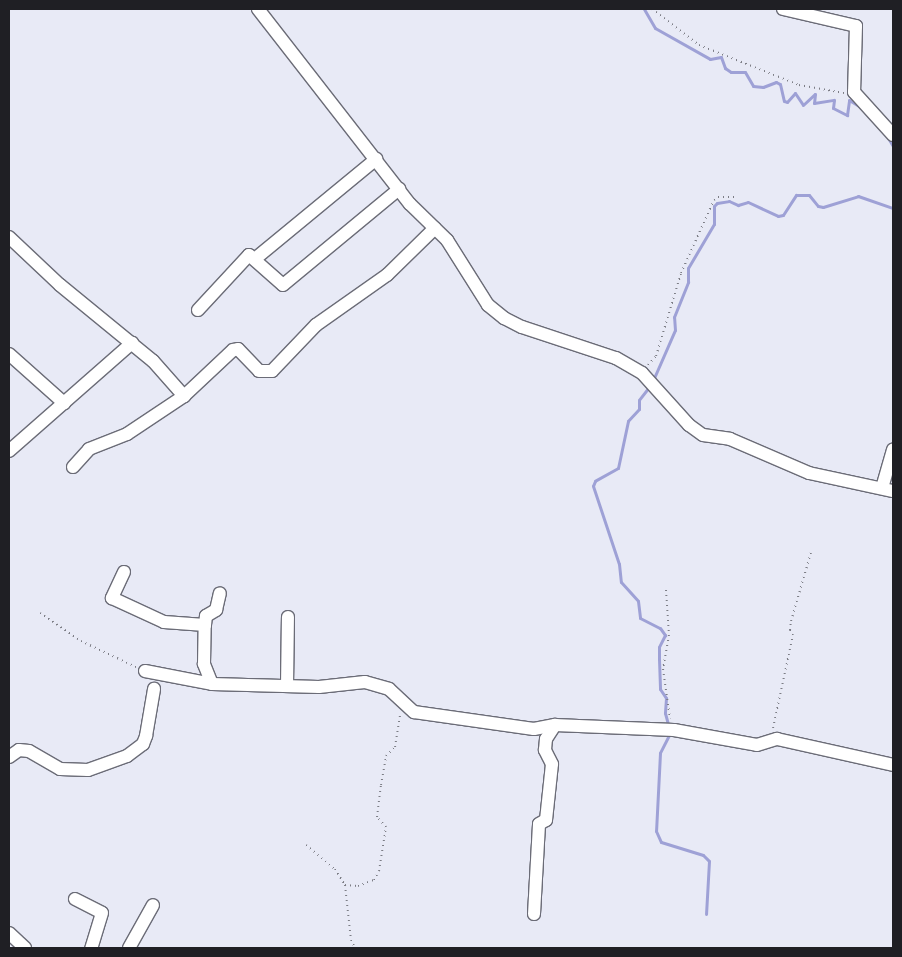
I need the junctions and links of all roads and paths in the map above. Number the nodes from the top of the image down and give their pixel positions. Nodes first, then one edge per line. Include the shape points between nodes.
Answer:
1 (258, 9) edge
2 (652, 9) edge
3 (783, 9) edge
4 (854, 92) junction
5 (893, 135) edge
6 (376, 158) junction
7 (399, 189) junction
8 (738, 197) dead end
9 (435, 228) junction
10 (9, 237) edge
11 (256, 258) junction
12 (198, 310) dead end
13 (132, 343) junction
14 (9, 354) edge
15 (642, 373) junction
16 (184, 396) junction
17 (64, 403) junction
18 (893, 450) edge
19 (9, 451) edge
20 (73, 467) dead end
21 (888, 490) edge
22 (810, 552) dead end
23 (124, 572) dead end
24 (666, 590) dead end
25 (220, 593) dead end
26 (40, 613) dead end
27 (288, 617) dead end
28 (205, 625) junction
29 (144, 671) joint
30 (212, 684) junction
31 (287, 686) junction
32 (154, 689) dead end
33 (414, 712) junction
34 (555, 725) junction
35 (674, 730) junction
36 (770, 742) junction
37 (9, 757) edge
38 (893, 765) edge
39 (306, 845) dead end
40 (346, 885) junction
41 (75, 899) dead end
42 (153, 905) dead end
43 (534, 914) dead end
44 (9, 933) edge
45 (26, 948) edge
46 (91, 948) edge
47 (129, 948) edge
48 (356, 948) edge

1 - 6 street
2 - 4 path via 699,44 799,85 842,94
3 - 4 street via 856,26
4 - 5 street
6 - 7 street
6 - 11 street
7 - 9 street
7 - 11 street via 283,285
8 - 15 path via 714,200 681,273 656,356
9 - 15 street via 447,240 488,306 504,318 522,328 616,358
9 - 16 street via 387,275 316,325 272,371 259,371 238,349 233,350
10 - 13 street via 60,285
11 - 12 street via 249,255
13 - 16 street
13 - 17 street
14 - 17 street
15 - 21 street via 689,425 703,435 730,439 809,473
16 - 20 street via 127,434 89,449
17 - 19 street
18 - 21 street
22 - 36 path via 790,630 793,635
23 - 28 street via 112,598 164,622
24 - 35 path via 669,635 663,669
25 - 28 street via 216,610 206,616
26 - 29 path via 81,641
27 - 31 street
28 - 30 street via 204,664
29 - 30 street
30 - 31 street
31 - 33 street via 319,687 366,682 389,689
32 - 37 street via 143,744 127,756 88,770 60,769 28,751 20,750
33 - 34 street via 534,729
33 - 40 path via 398,716 395,747 386,756 378,817 386,826 378,871 374,880 358,886
34 - 35 street
34 - 43 street via 546,739 545,750 552,764 546,820 539,824
35 - 36 street via 757,745
36 - 38 street via 777,739
39 - 40 path via 335,869
40 - 48 path via 351,940
41 - 46 street via 102,914
42 - 47 street
44 - 45 street

